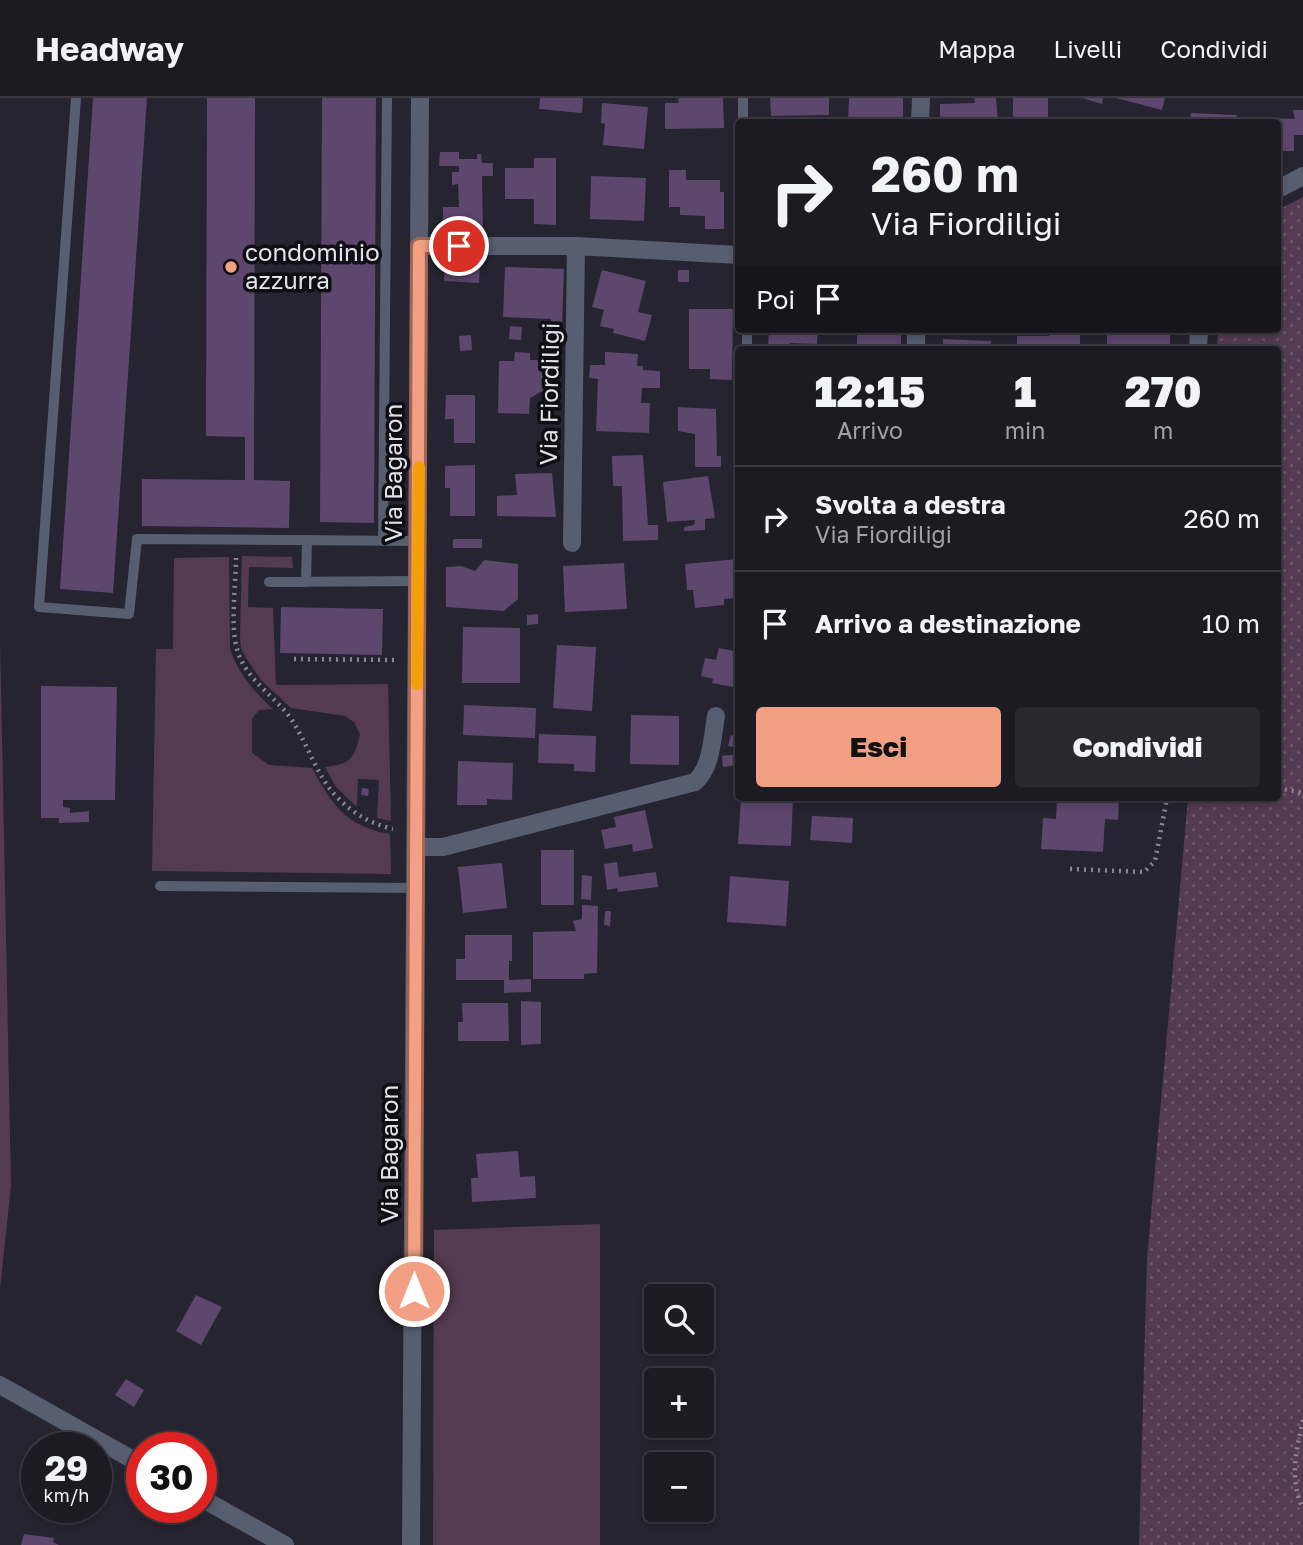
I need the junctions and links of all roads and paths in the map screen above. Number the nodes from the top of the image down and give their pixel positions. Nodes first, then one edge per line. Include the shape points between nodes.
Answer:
1 (76, 98) edge
2 (387, 98) edge
3 (420, 98) edge
4 (743, 98) edge
5 (921, 98) edge
6 (743, 119) edge
7 (920, 119) edge
8 (1303, 176) edge
9 (1281, 187) edge
10 (419, 246) junction
11 (576, 246) junction
12 (735, 256) edge
13 (236, 540) junction
14 (307, 540) junction
15 (383, 541) junction
16 (419, 541) junction
17 (572, 543) dead end
18 (269, 582) dead end
19 (306, 582) junction
20 (418, 582) junction
21 (294, 659) dead end
22 (395, 660) dead end
23 (716, 716) dead end
24 (1281, 789) edge
25 (1303, 793) edge
26 (1166, 801) edge
27 (395, 829) dead end
28 (416, 847) junction
29 (1070, 869) dead end
30 (160, 886) dead end
31 (416, 888) junction
32 (0, 1385) edge
33 (1303, 1420) edge
34 (126, 1456) edge
35 (217, 1507) edge
36 (1303, 1509) edge
37 (285, 1545) edge
38 (411, 1545) edge

1 - 13 lane via 39,607 129,614 136,539
2 - 15 lane
3 - 10 street, Via Bagaron
4 - 6 lane
5 - 7 street
8 - 9 street
10 - 11 street
10 - 16 street, Via Bagaron
11 - 12 street
11 - 17 street, Via Fiordiligi
13 - 14 lane
13 - 27 path via 235,636 241,659 293,722 332,792 371,823
14 - 15 lane
14 - 19 lane
15 - 16 lane
16 - 20 street, Via Bagaron
18 - 19 lane
19 - 20 lane
20 - 28 street, Via Bagaron
21 - 22 path
23 - 28 street via 705,771 695,782 443,847
24 - 25 path
26 - 29 path via 1155,861 1144,872
28 - 31 street, Via Bagaron
30 - 31 lane
31 - 38 street, Via Bagaron
32 - 34 street
33 - 36 path via 1294,1474
35 - 37 street

